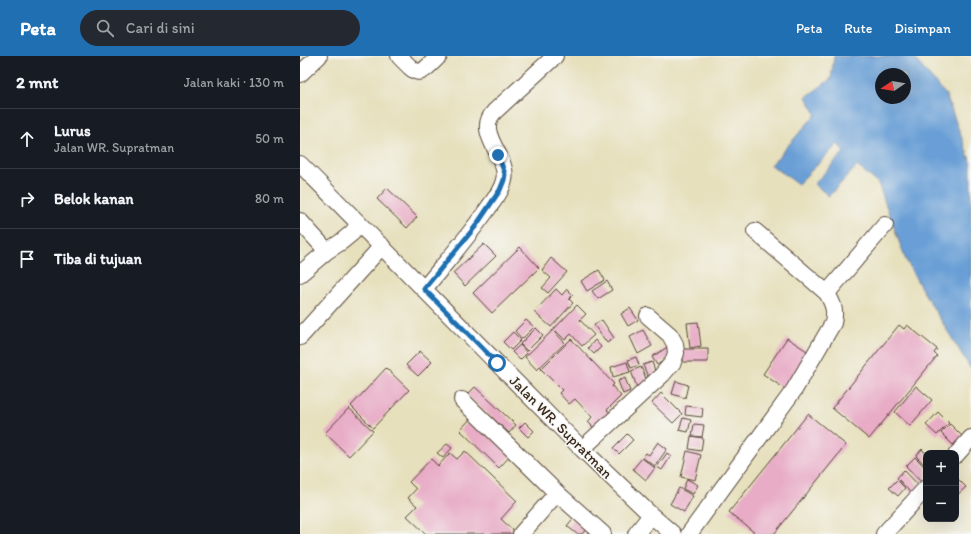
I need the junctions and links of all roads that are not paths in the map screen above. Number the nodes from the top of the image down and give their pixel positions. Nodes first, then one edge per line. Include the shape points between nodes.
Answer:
1 (319, 56) edge
2 (400, 56) edge
3 (439, 56) edge
4 (556, 56) edge
5 (300, 74) edge
6 (300, 164) edge
7 (300, 221) edge
8 (884, 225) dead end
9 (754, 231) dead end
10 (351, 233) junction
11 (327, 251) junction
12 (374, 255) junction
13 (300, 274) edge
14 (424, 289) junction
15 (827, 293) junction
16 (648, 316) dead end
17 (300, 337) edge
18 (462, 400) dead end
19 (971, 438) edge
20 (582, 448) junction
21 (959, 452) edge
22 (923, 491) edge
23 (557, 493) junction
24 (651, 515) junction
25 (521, 534) edge
26 (603, 534) edge
27 (636, 534) edge
28 (673, 534) edge
29 (689, 534) edge
30 (884, 534) edge

1 - 5 street
2 - 3 street via 418,72 423,71
4 - 14 street via 488,119 490,137 505,174 503,184 475,227
6 - 10 street, Jalan WR. Supratman
7 - 11 street
8 - 15 street
9 - 15 street
10 - 11 street
10 - 12 street, Jalan WR. Supratman
11 - 13 street
12 - 14 street, Jalan WR. Supratman
12 - 17 street
14 - 20 street, Jalan WR. Supratman
15 - 29 street via 833,303 834,317 827,335 794,390
16 - 20 street via 670,335 676,353 675,359 662,375
18 - 23 street
19 - 21 street
20 - 24 street, Jalan WR. Supratman
22 - 30 street
23 - 25 street
23 - 26 street
24 - 27 street
24 - 28 street, Jalan WR. Supratman

